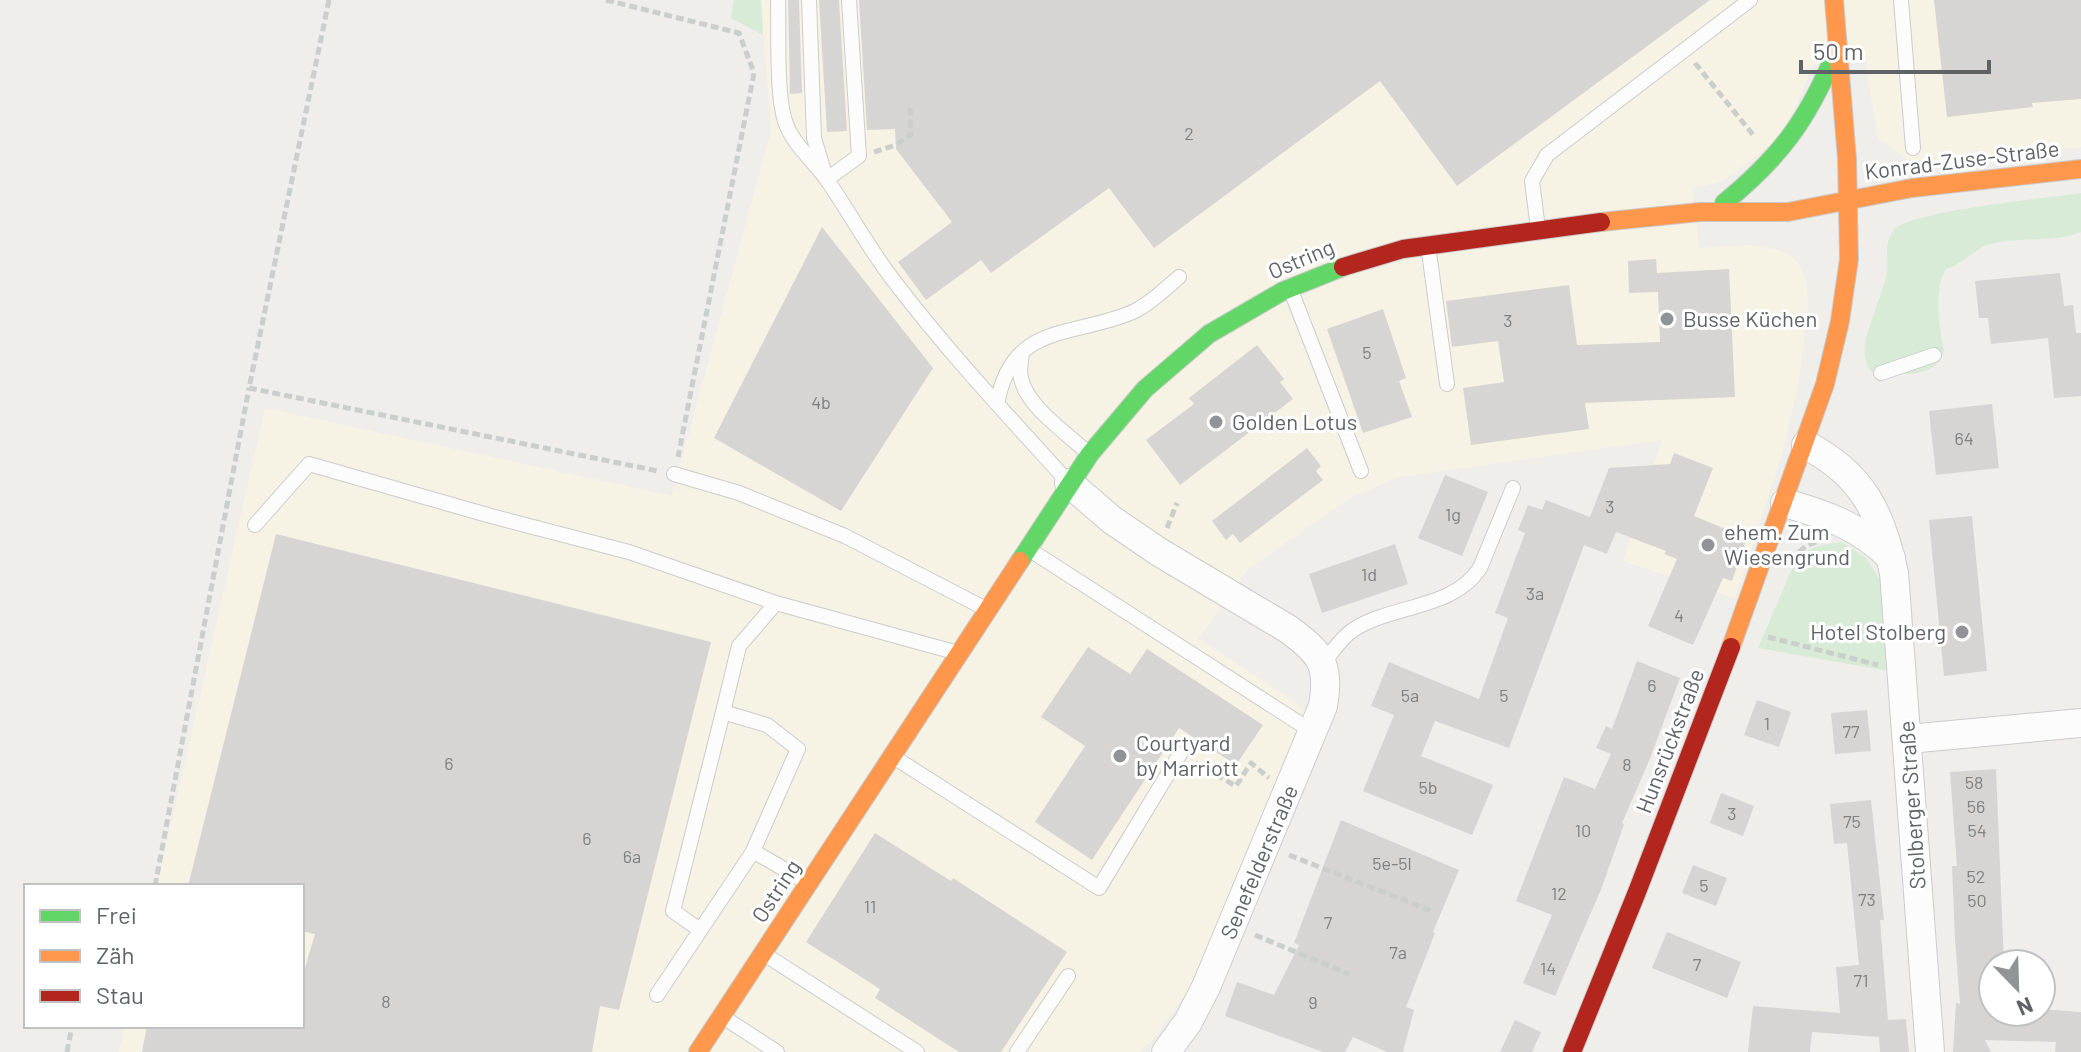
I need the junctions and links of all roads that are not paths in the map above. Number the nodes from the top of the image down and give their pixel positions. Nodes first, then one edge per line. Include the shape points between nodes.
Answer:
1 (778, 0) edge
2 (809, 0) edge
3 (849, 0) edge
4 (1750, 0) edge
5 (1834, 0) edge
6 (1901, 0) edge
7 (1838, 45) junction
8 (1913, 148) dead end
9 (2081, 169) edge
10 (827, 179) junction
11 (1848, 200) junction
12 (1724, 203) junction
13 (1700, 212) junction
14 (1538, 229) junction
15 (1428, 245) junction
16 (1179, 277) dead end
17 (1290, 288) junction
18 (1022, 353) junction
19 (1934, 355) dead end
20 (1881, 373) dead end
21 (1447, 384) dead end
22 (997, 404) junction
23 (1806, 445) junction
24 (1090, 454) junction
25 (1361, 471) dead end
26 (674, 474) road end
27 (1069, 483) junction
28 (1513, 488) dead end
29 (1785, 503) junction
30 (255, 525) dead end
31 (1026, 548) junction
32 (1891, 558) junction
33 (776, 603) junction
34 (986, 609) junction
35 (958, 653) junction
36 (1324, 662) junction
37 (723, 712) junction
38 (2081, 723) edge
39 (1313, 732) junction
40 (1908, 739) junction
41 (1180, 754) road end
42 (892, 756) junction
43 (754, 850) junction
44 (809, 884) junction
45 (700, 930) junction
46 (763, 953) junction
47 (1068, 976) dead end
48 (657, 995) dead end
49 (723, 1017) junction
50 (698, 1052) edge
51 (777, 1052) edge
52 (917, 1052) edge
53 (1017, 1052) edge
54 (1166, 1052) edge
55 (1572, 1052) edge
56 (1930, 1052) edge

1 - 10 lane via 785,121
2 - 10 lane via 814,138
3 - 10 lane via 859,156
4 - 14 lane via 1547,155 1532,181
5 - 7 street
6 - 8 lane
7 - 11 street
7 - 12 street via 1817,98 1791,141
9 - 11 street, Konrad-Zuse-Straße
10 - 22 lane via 893,280
11 - 12 street, Ostring via 1807,192
11 - 13 street, Ostring via 1788,212
11 - 23 street via 1849,259 1840,321
12 - 13 street, Ostring
13 - 14 street, Ostring
14 - 15 street, Ostring
15 - 17 street, Ostring via 1362,260
15 - 21 lane
16 - 18 lane via 1135,311 1045,336
17 - 24 street, Ostring via 1245,311 1176,360
17 - 25 lane
18 - 22 lane via 1001,383
18 - 24 lane via 1020,376 1032,402
19 - 20 lane
22 - 27 lane
23 - 29 street, Hunsrückstraße
23 - 32 street, Stolberger Straße via 1859,483
24 - 27 street, Ostring
26 - 34 lane via 739,493 845,536
27 - 31 street, Ostring
27 - 36 street via 1159,552 1307,642
28 - 36 lane via 1473,580 1453,593 1366,623
29 - 32 street via 1830,516
29 - 55 street, Hunsrückstraße
30 - 33 lane via 309,464 629,552
31 - 34 street, Ostring
31 - 39 lane
32 - 40 street, Stolberger Straße
33 - 35 lane
33 - 37 lane via 739,646
34 - 35 street, Ostring
35 - 42 street, Ostring
36 - 39 street, Senefelderstraße via 1326,688
37 - 43 lane via 767,725 798,749
37 - 45 lane via 673,911
38 - 40 street
39 - 54 street, Senefelderstraße via 1206,987
40 - 56 street, Stolberger Straße
41 - 42 lane via 1099,888
42 - 44 street, Ostring
43 - 44 lane
43 - 45 lane
44 - 46 street, Ostring
45 - 48 lane
46 - 49 street, Ostring
46 - 52 lane
47 - 53 lane
49 - 50 street, Ostring
49 - 51 lane

